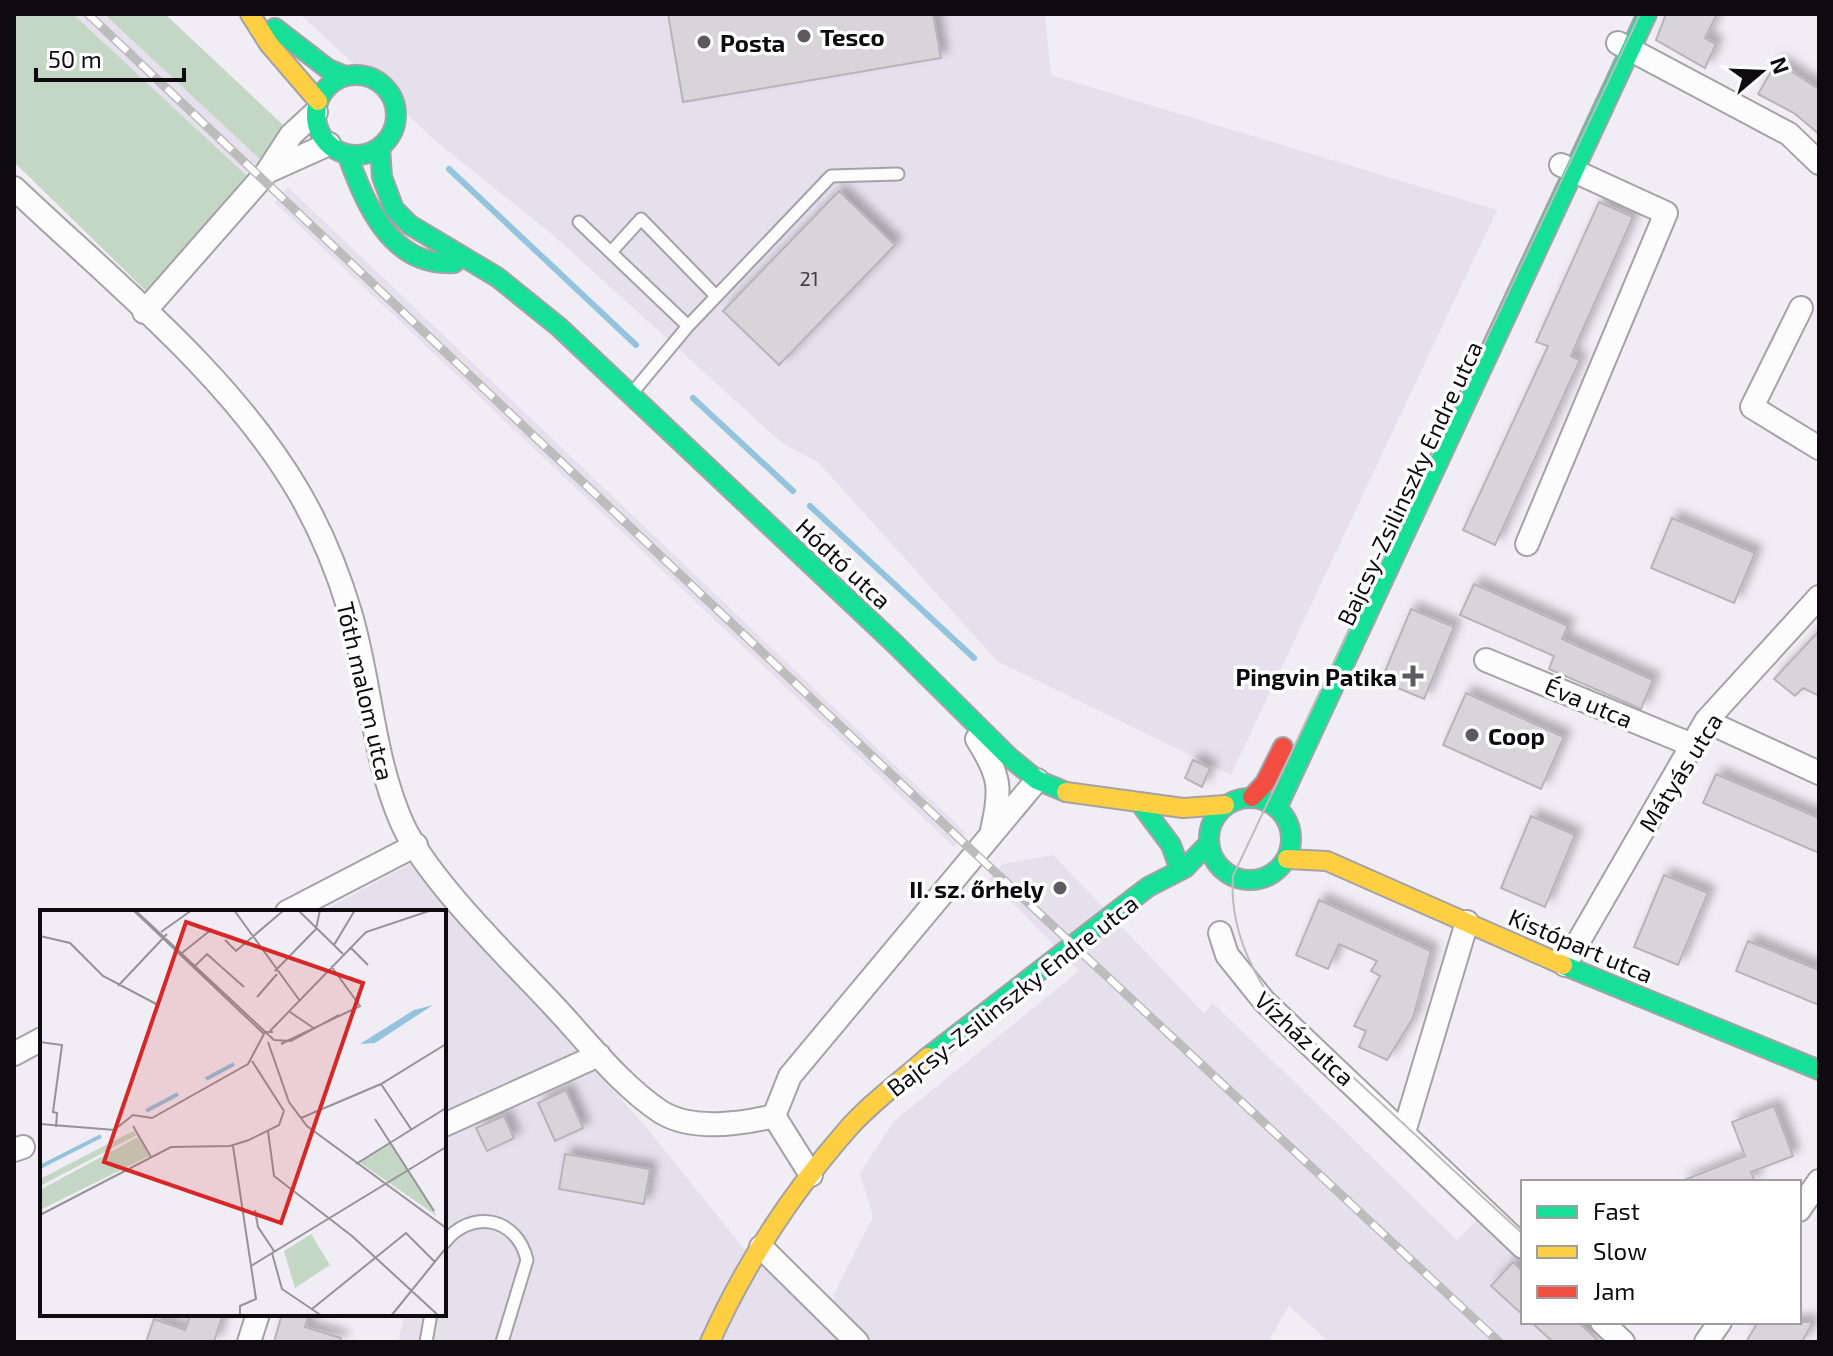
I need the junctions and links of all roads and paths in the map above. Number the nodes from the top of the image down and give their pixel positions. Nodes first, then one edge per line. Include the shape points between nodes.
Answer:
1 (250, 14) edge
2 (260, 14) edge
3 (1631, 14) edge
4 (1647, 14) edge
5 (1624, 46) junction
6 (345, 76) junction
7 (317, 106) junction
8 (380, 147) junction
9 (338, 149) junction
10 (1819, 163) edge
11 (1566, 168) junction
12 (267, 172) junction
13 (898, 174) dead end
14 (14, 188) edge
15 (579, 222) dead end
16 (611, 252) junction
17 (469, 260) junction
18 (716, 296) junction
19 (1801, 308) dead end
20 (144, 312) junction
21 (688, 326) junction
22 (630, 395) junction
23 (1819, 448) edge
24 (1527, 544) dead end
25 (1819, 597) edge
26 (1337, 635) dead end
27 (1486, 660) dead end
28 (952, 701) junction
29 (1706, 721) junction
30 (1291, 730) dead end
31 (1692, 745) junction
32 (1819, 773) edge
33 (1037, 780) junction
34 (1252, 797) junction
35 (1139, 802) junction
36 (1225, 805) junction
37 (1277, 808) junction
38 (1290, 830) junction
39 (992, 833) junction
40 (1209, 843) junction
41 (416, 845) junction
42 (1287, 859) junction
43 (1327, 861) junction
44 (1221, 868) junction
45 (1182, 869) junction
46 (291, 910) edge
47 (1467, 922) junction
48 (1220, 933) dead end
49 (1565, 965) junction
50 (40, 1040) edge
51 (14, 1054) edge
52 (599, 1055) junction
53 (1819, 1070) edge
54 (774, 1116) junction
55 (446, 1124) edge
56 (1404, 1132) junction
57 (811, 1175) junction
58 (1819, 1181) edge
59 (1801, 1207) edge
60 (446, 1241) edge
61 (1521, 1245) edge
62 (761, 1247) junction
63 (257, 1316) edge
64 (431, 1316) edge
65 (1604, 1324) edge
66 (1719, 1324) edge
67 (249, 1342) edge
68 (426, 1342) edge
69 (502, 1342) edge
70 (710, 1342) edge
71 (857, 1342) edge
72 (1623, 1342) edge
73 (1706, 1342) edge

1 - 7 street
2 - 6 street via 299,49
3 - 5 street, Bajcsy-Zsilinszky Endre utca
4 - 5 street, Bajcsy-Zsilinszky Endre utca
5 - 10 street via 1789,134
5 - 11 street, Bajcsy-Zsilinszky Endre utca
6 - 7 street via 324,90
6 - 8 street via 369,77 393,98 394,129
7 - 9 street via 318,126
7 - 12 street
8 - 9 street via 358,155
8 - 17 street, Hódtó utca via 382,177 394,209 410,225
9 - 12 street
9 - 17 street via 370,215 391,237 413,254 447,264
11 - 24 street via 1666,213
11 - 26 street, Bajcsy-Zsilinszky Endre utca
11 - 37 street, Bajcsy-Zsilinszky Endre utca
12 - 20 street
13 - 18 lane via 831,176
14 - 20 street, Tóth malom utca
15 - 16 lane
16 - 18 lane via 641,219
16 - 21 lane
17 - 22 street, Hódtó utca via 559,327
18 - 21 lane
19 - 23 street via 1752,407
20 - 41 street, Tóth malom utca via 257,427 299,492 350,612 389,790
21 - 22 lane
22 - 28 street, Hódtó utca
25 - 29 street, Mátyás utca
27 - 31 street, Éva utca
28 - 33 street, Hódtó utca
28 - 39 street via 996,773 1000,798
29 - 31 street, Mátyás utca
29 - 32 street
30 - 34 street via 1265,783
31 - 49 street, Mátyás utca
33 - 35 street, Hódtó utca via 1073,795
33 - 39 street
34 - 36 street
34 - 37 street
35 - 36 street, Hódtó utca via 1183,808
35 - 45 street
36 - 40 street via 1215,815
37 - 38 street
38 - 42 street
38 - 43 street, Kistópart utca
39 - 54 street via 790,1076
40 - 44 street
40 - 45 street, Bajcsy-Zsilinszky Endre utca
41 - 46 street
41 - 52 street, Tóth malom utca via 493,941
42 - 43 street, Kistópart utca
42 - 44 street via 1259,879 1233,876
43 - 47 street, Kistópart utca
44 - 45 street, Bajcsy-Zsilinszky Endre utca
45 - 57 street, Bajcsy-Zsilinszky Endre utca via 1148,887 953,1035 847,1129
47 - 49 street, Kistópart utca
47 - 56 street
48 - 56 street, Vízház utca via 1245,981
49 - 53 street, Kistópart utca
50 - 51 street
52 - 54 street, Tóth malom utca via 664,1113 706,1124
52 - 55 street
54 - 57 street
56 - 61 street, Vízház utca
57 - 62 street, Bajcsy-Zsilinszky Endre utca
58 - 59 street
60 - 69 lane via 463,1225 480,1220 504,1225 524,1247 527,1260
62 - 70 street, Bajcsy-Zsilinszky Endre utca
62 - 71 street
63 - 67 street
64 - 68 lane
65 - 72 street
66 - 73 street

